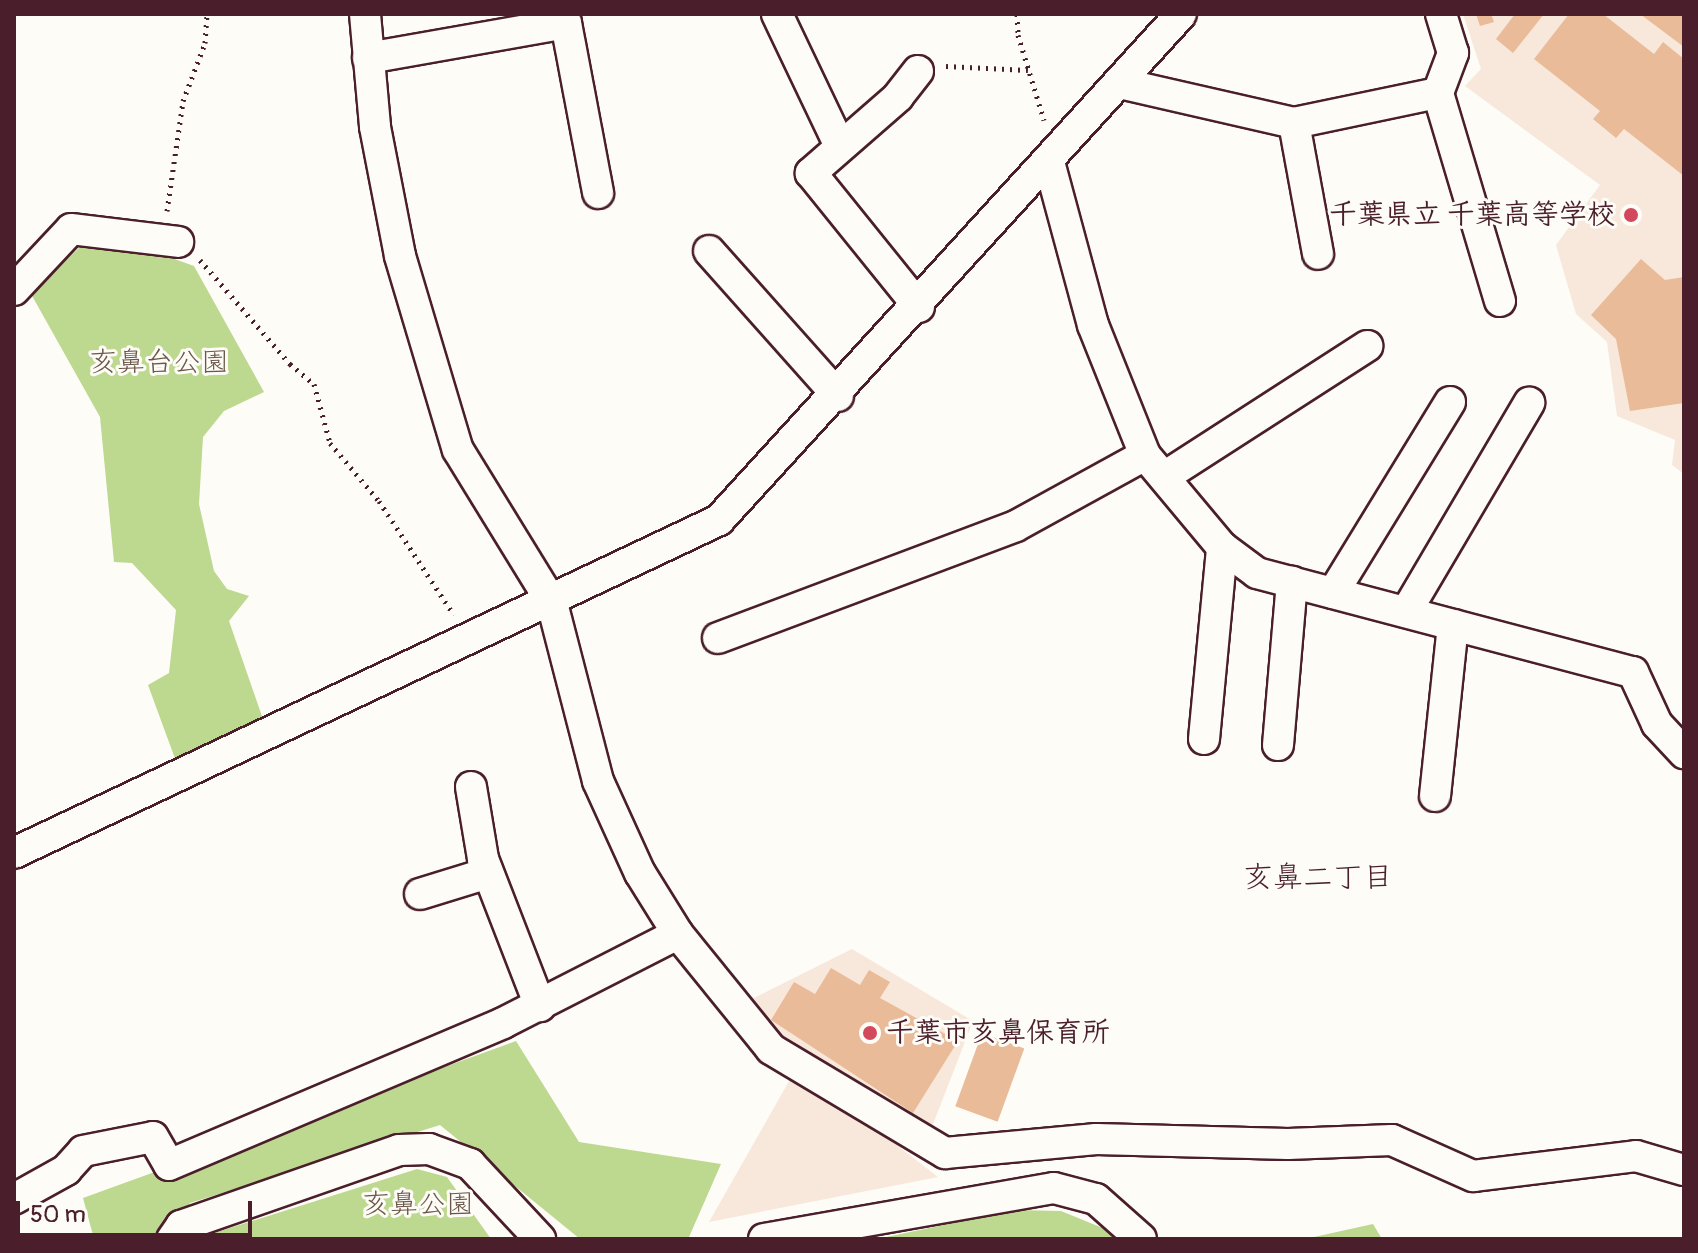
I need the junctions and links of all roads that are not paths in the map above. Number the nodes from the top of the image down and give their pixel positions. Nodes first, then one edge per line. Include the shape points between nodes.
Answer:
1 (365, 14) edge
2 (777, 14) edge
3 (1181, 14) edge
4 (1441, 14) edge
5 (368, 58) junction
6 (918, 71) road end
7 (1119, 83) junction
8 (1438, 93) junction
9 (1294, 123) junction
10 (839, 144) junction
11 (1052, 159) junction
12 (598, 193) dead end
13 (178, 242) road end
14 (709, 251) dead end
15 (1318, 254) dead end
16 (14, 290) edge
17 (1500, 301) dead end
18 (919, 307) junction
19 (1367, 346) dead end
20 (838, 396) junction
21 (1450, 402) dead end
22 (1529, 403) dead end
23 (1154, 466) junction
24 (1222, 547) junction
25 (1292, 582) junction
26 (1333, 593) junction
27 (552, 603) junction
28 (1406, 612) junction
29 (1453, 625) junction
30 (718, 638) dead end
31 (1204, 739) dead end
32 (1278, 745) dead end
33 (1684, 753) edge
34 (471, 787) dead end
35 (1435, 796) dead end
36 (14, 853) edge
37 (488, 873) junction
38 (420, 894) dead end
39 (678, 934) junction
40 (540, 1006) junction
41 (1684, 1170) edge
42 (14, 1199) edge
43 (172, 1239) edge
44 (540, 1239) edge
45 (764, 1239) edge
46 (1141, 1239) edge

1 - 5 street
2 - 10 street
3 - 7 street
4 - 8 street via 1453,53
5 - 12 street via 566,23
5 - 27 street via 375,127 400,256 437,391 458,450
6 - 10 street via 898,97
7 - 9 street
7 - 11 street
8 - 9 street
8 - 17 street
9 - 15 street
10 - 18 street via 811,173
11 - 18 street
11 - 23 street via 1093,325
13 - 16 street via 71,229
14 - 20 street
18 - 20 street
19 - 23 street
20 - 27 street via 719,520
21 - 26 street
22 - 28 street
23 - 24 street
23 - 30 street via 1016,526
24 - 25 street via 1257,573
24 - 31 street
25 - 26 street
25 - 32 street
26 - 28 street
27 - 36 street
27 - 39 street via 598,781 640,873
28 - 29 street
29 - 33 street via 1633,672 1657,724
29 - 35 street
34 - 37 street
37 - 38 street
37 - 40 street
39 - 40 street
39 - 41 street via 771,1049 945,1153 1096,1139 1288,1144 1392,1140 1473,1176 1636,1156
40 - 42 street via 169,1165 153,1137 83,1151 66,1170
43 - 44 street via 181,1226 399,1150 429,1149 470,1164
45 - 46 street via 1054,1188 1096,1199

